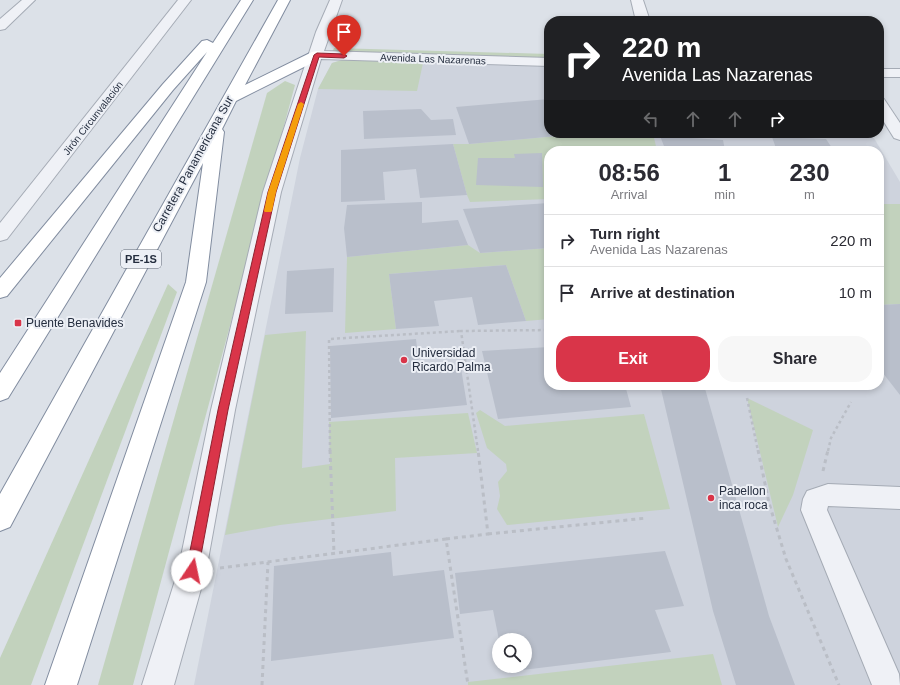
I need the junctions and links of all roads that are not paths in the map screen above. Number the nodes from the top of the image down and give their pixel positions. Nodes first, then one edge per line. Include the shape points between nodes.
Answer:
1 (29, 0) edge
2 (185, 0) edge
3 (284, 0) edge
4 (336, 0) edge
5 (637, 0) edge
6 (246, 2) edge
7 (642, 16) edge
8 (0, 26) edge
9 (319, 49) junction
10 (544, 50) edge
11 (544, 62) edge
12 (884, 73) edge
13 (900, 73) edge
14 (229, 99) junction
15 (884, 110) edge
16 (218, 119) junction
17 (900, 135) edge
18 (0, 235) edge
19 (0, 291) edge
20 (0, 392) edge
21 (900, 498) edge
22 (0, 519) edge
23 (61, 685) edge
24 (158, 685) edge
25 (888, 685) edge

1 - 8 street
2 - 18 street, Jirón Circunvalación
3 - 14 highway, Carretera Panamericana Sur / PE-1S
4 - 9 street
5 - 7 street
6 - 19 highway via 168,87
6 - 20 highway
9 - 10 street, Avenida Las Nazarenas
9 - 11 street, Avenida Las Nazarenas
9 - 14 highway
9 - 24 street via 272,192 223,410 192,571
12 - 13 street
14 - 16 highway, Carretera Panamericana Sur / PE-1S
15 - 17 street
16 - 22 highway, Carretera Panamericana Sur / PE-1S
16 - 23 highway via 196,282
21 - 25 street via 828,495 816,499 814,510

